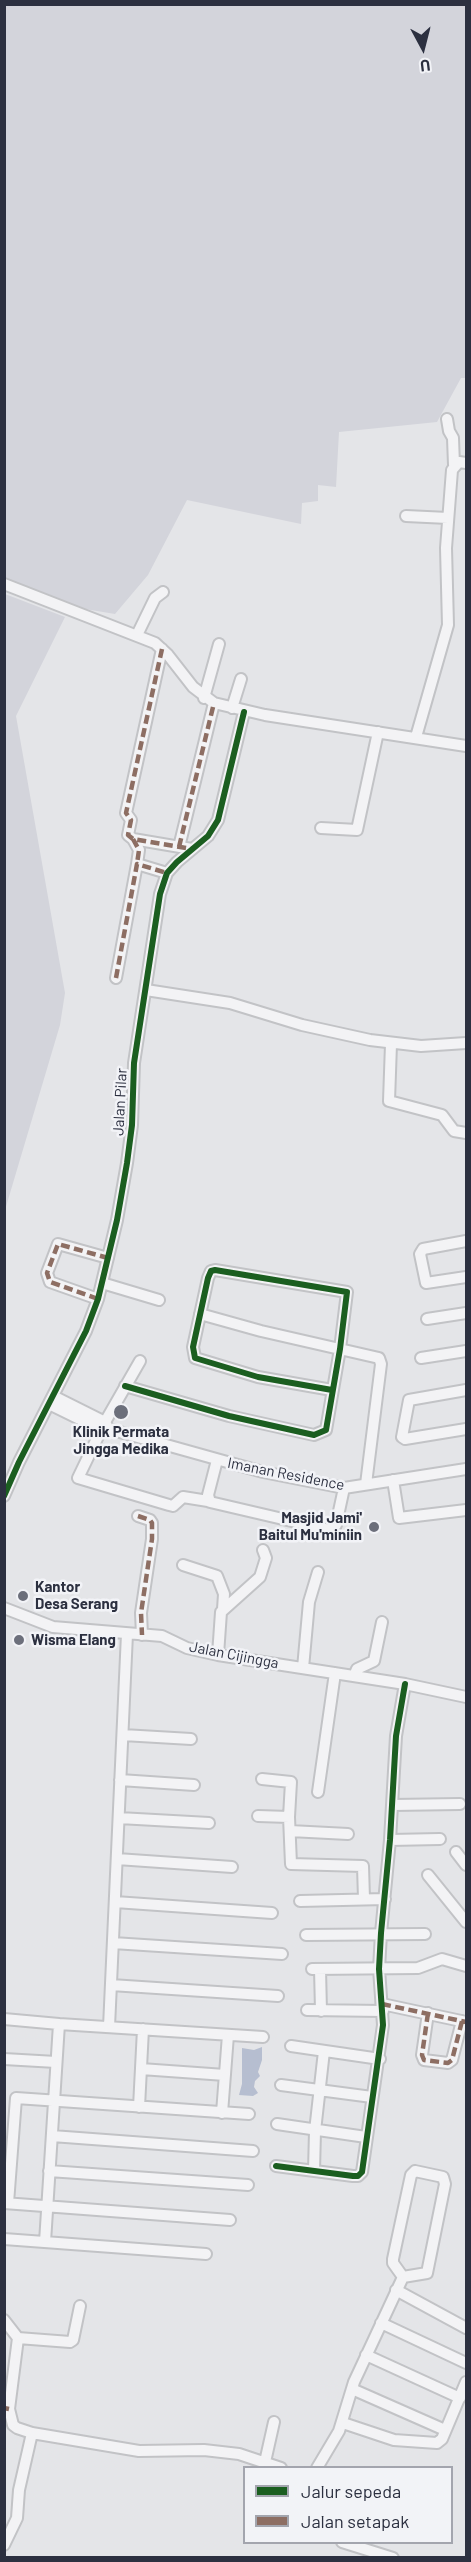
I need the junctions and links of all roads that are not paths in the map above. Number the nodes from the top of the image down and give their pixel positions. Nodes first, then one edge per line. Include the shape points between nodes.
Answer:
1 (447, 419) dead end
2 (466, 463) edge
3 (454, 465) junction
4 (406, 516) dead end
5 (448, 518) junction
6 (4, 585) edge
7 (163, 592) dead end
8 (137, 635) junction
9 (219, 644) dead end
10 (162, 649) junction
11 (242, 679) dead end
12 (209, 701) junction
13 (232, 708) junction
14 (244, 712) junction
15 (378, 732) junction
16 (416, 737) junction
17 (466, 746) edge
18 (321, 828) dead end
19 (133, 839) junction
20 (179, 847) junction
21 (192, 849) junction
22 (137, 864) junction
23 (167, 873) junction
24 (116, 978) dead end
25 (146, 990) junction
26 (466, 1043) edge
27 (391, 1044) junction
28 (466, 1132) edge
29 (466, 1241) edge
30 (108, 1258) junction
31 (466, 1277) edge
32 (102, 1283) junction
33 (98, 1299) junction
34 (159, 1300) dead end
35 (466, 1313) edge
36 (200, 1314) junction
37 (427, 1320) dead end
38 (340, 1349) junction
39 (466, 1351) edge
40 (421, 1358) dead end
41 (140, 1361) dead end
42 (125, 1386) junction
43 (332, 1390) junction
44 (466, 1390) edge
45 (51, 1400) junction
46 (105, 1427) junction
47 (466, 1429) edge
48 (217, 1460) junction
49 (466, 1469) edge
50 (393, 1480) junction
51 (366, 1484) junction
52 (344, 1488) junction
53 (4, 1496) edge
54 (208, 1500) junction
55 (466, 1510) edge
56 (138, 1516) dead end
57 (264, 1550) dead end
58 (183, 1564) dead end
59 (318, 1572) dead end
60 (4, 1608) edge
61 (223, 1609) junction
62 (382, 1622) dead end
63 (127, 1634) junction
64 (142, 1635) junction
65 (218, 1655) junction
66 (303, 1668) junction
67 (335, 1673) junction
68 (354, 1676) junction
69 (405, 1684) junction
70 (466, 1697) edge
71 (123, 1735) junction
72 (191, 1739) dead end
73 (262, 1779) dead end
74 (120, 1780) junction
75 (194, 1785) dead end
76 (318, 1792) dead end
77 (460, 1804) dead end
78 (393, 1805) junction
79 (258, 1816) dead end
80 (289, 1817) junction
81 (119, 1818) junction
82 (209, 1823) dead end
83 (290, 1831) junction
84 (348, 1834) dead end
85 (440, 1839) dead end
86 (390, 1840) junction
87 (456, 1852) dead end
88 (117, 1858) junction
89 (466, 1865) edge
90 (232, 1867) dead end
91 (428, 1875) dead end
92 (364, 1899) junction
93 (384, 1899) junction
94 (300, 1900) dead end
95 (115, 1902) junction
96 (272, 1913) dead end
97 (466, 1922) edge
98 (381, 1934) junction
99 (425, 1934) dead end
100 (306, 1935) dead end
101 (113, 1943) junction
102 (282, 1954) dead end
103 (466, 1966) edge
104 (379, 1970) junction
105 (111, 1985) junction
106 (278, 1996) dead end
107 (383, 2008) junction
108 (307, 2010) dead end
109 (321, 2010) junction
110 (428, 2013) junction
111 (4, 2019) edge
112 (464, 2021) edge
113 (59, 2024) junction
114 (109, 2027) junction
115 (143, 2030) junction
116 (228, 2035) junction
117 (263, 2037) dead end
118 (291, 2046) dead end
119 (324, 2051) junction
120 (4, 2059) edge
121 (380, 2059) junction
122 (56, 2062) junction
123 (141, 2070) junction
124 (225, 2075) junction
125 (281, 2085) dead end
126 (319, 2090) junction
127 (372, 2097) junction
128 (10, 2098) edge
129 (54, 2101) junction
130 (139, 2107) junction
131 (222, 2113) junction
132 (249, 2114) dead end
133 (278, 2124) dead end
134 (315, 2131) junction
135 (52, 2136) junction
136 (366, 2137) junction
137 (253, 2151) dead end
138 (276, 2166) dead end
139 (49, 2170) junction
140 (314, 2171) junction
141 (248, 2186) dead end
142 (6, 2203) edge
143 (47, 2206) junction
144 (230, 2220) dead end
145 (4, 2239) edge
146 (45, 2242) junction
147 (206, 2254) dead end
148 (403, 2277) junction
149 (396, 2290) junction
150 (80, 2306) dead end
151 (4, 2320) edge
152 (381, 2323) junction
153 (466, 2328) edge
154 (18, 2338) junction
155 (366, 2355) junction
156 (466, 2363) edge
157 (466, 2382) edge
158 (352, 2389) junction
159 (459, 2398) junction
160 (7, 2408) edge
161 (274, 2422) dead end
162 (343, 2423) junction
163 (445, 2430) junction
164 (32, 2433) junction
165 (265, 2462) junction
166 (276, 2466) edge
167 (318, 2466) edge
168 (348, 2544) edge
169 (4, 2545) edge
170 (393, 2558) edge

1 - 3 street via 453,438
2 - 3 street
3 - 5 street
4 - 5 street
5 - 16 street via 447,632
6 - 8 street
7 - 8 street via 154,598
8 - 10 street
9 - 12 street
10 - 12 street
10 - 19 street via 126,813 131,820 128,835
11 - 13 street
12 - 13 street
12 - 20 street
13 - 14 street
14 - 15 street
14 - 21 street via 218,820
15 - 16 street
15 - 18 street via 357,830
16 - 17 street
19 - 20 street
19 - 22 street via 139,850
20 - 21 street
21 - 23 street
22 - 23 street
22 - 24 street
23 - 25 street, Jalan Pilar via 160,894
25 - 27 street via 230,1003 346,1036
25 - 30 street, Jalan Pilar via 134,1063 127,1163
26 - 27 street
27 - 28 street via 389,1101 442,1116 454,1131
29 - 31 street via 423,1249 420,1254 426,1283
30 - 32 street, Jalan Pilar
30 - 33 street via 58,1244 47,1274 50,1282
32 - 33 street, Jalan Pilar
32 - 34 street
33 - 45 street, Jalan Pilar via 87,1331
35 - 37 street
36 - 38 street
36 - 38 street via 208,1278 215,1270 343,1291 348,1296
36 - 43 street via 193,1347 195,1358 258,1377
38 - 43 street
38 - 51 street via 375,1356 381,1361
39 - 40 street
41 - 42 street
42 - 43 street via 314,1435 326,1430
42 - 46 street
44 - 47 street via 409,1400 402,1437
45 - 46 street, Imanan Residence
45 - 53 street, Jalan Pilar
46 - 48 street, Imanan Residence
46 - 54 street via 79,1479 173,1506 181,1498
48 - 52 street, Imanan Residence
48 - 54 street
49 - 50 street, Imanan Residence
50 - 51 street, Imanan Residence
50 - 55 street via 399,1518
51 - 52 street, Imanan Residence
52 - 54 street via 332,1530
56 - 64 street via 152,1523
57 - 61 street via 266,1558 260,1577
58 - 61 street via 217,1576 224,1594
59 - 66 street via 309,1602
60 - 63 street, Jalan Cijingga via 53,1627
61 - 65 street
62 - 68 street via 374,1661 357,1669
63 - 64 street, Jalan Cijingga
63 - 71 street
64 - 65 street, Jalan Cijingga via 162,1636 187,1648
65 - 66 street, Jalan Cijingga
66 - 67 street, Jalan Cijingga
67 - 68 street, Jalan Cijingga
67 - 76 street
68 - 69 street, Jalan Cijingga
69 - 70 street, Jalan Cijingga
69 - 78 street via 398,1721
71 - 72 street
71 - 74 street
73 - 80 street via 291,1782
74 - 75 street
74 - 81 street
77 - 78 street
78 - 86 street
79 - 80 street
80 - 83 street
81 - 82 street
81 - 88 street
83 - 84 street
83 - 92 street via 291,1864 363,1866
85 - 86 street
86 - 93 street
87 - 89 street
88 - 90 street
88 - 95 street
91 - 97 street
92 - 93 street
92 - 94 street
93 - 98 street
95 - 96 street
95 - 101 street
98 - 99 street
98 - 100 street
98 - 104 street
101 - 102 street
101 - 105 street
103 - 104 street via 442,1959 418,1968
104 - 107 street
104 - 109 street via 316,1969
105 - 106 street
105 - 114 street
107 - 109 street
107 - 110 street
107 - 121 street
108 - 109 street
110 - 112 street
110 - 112 street via 424,2060 453,2060
111 - 113 street
113 - 114 street
113 - 122 street
114 - 115 street
115 - 116 street
115 - 123 street
116 - 117 street
116 - 124 street
118 - 119 street
119 - 121 street
119 - 126 street
120 - 122 street
121 - 127 street
122 - 129 street
123 - 124 street
123 - 130 street
124 - 131 street
125 - 126 street
126 - 127 street
126 - 134 street
127 - 136 street
128 - 129 street
128 - 142 street
129 - 130 street
129 - 135 street
130 - 131 street
131 - 132 street
133 - 134 street
134 - 136 street
134 - 140 street
135 - 137 street
135 - 139 street
136 - 140 street via 362,2172 358,2176
138 - 140 street
139 - 141 street
139 - 143 street
142 - 143 street
143 - 144 street
143 - 146 street
145 - 146 street
146 - 147 street
148 - 148 street via 393,2259 411,2175 418,2171 443,2177 446,2184 427,2273
148 - 149 street
149 - 152 street
149 - 153 street
150 - 154 street via 70,2342
151 - 154 street
152 - 155 street
152 - 156 street
154 - 160 street
155 - 158 street
155 - 159 street
157 - 159 street
158 - 162 street
158 - 163 street
159 - 163 street
160 - 164 street via 13,2425
161 - 165 street
162 - 163 street via 394,2440 426,2444 440,2442
162 - 167 street
164 - 165 street via 139,2451 239,2454
164 - 169 street via 17,2518
165 - 166 street
168 - 170 street

